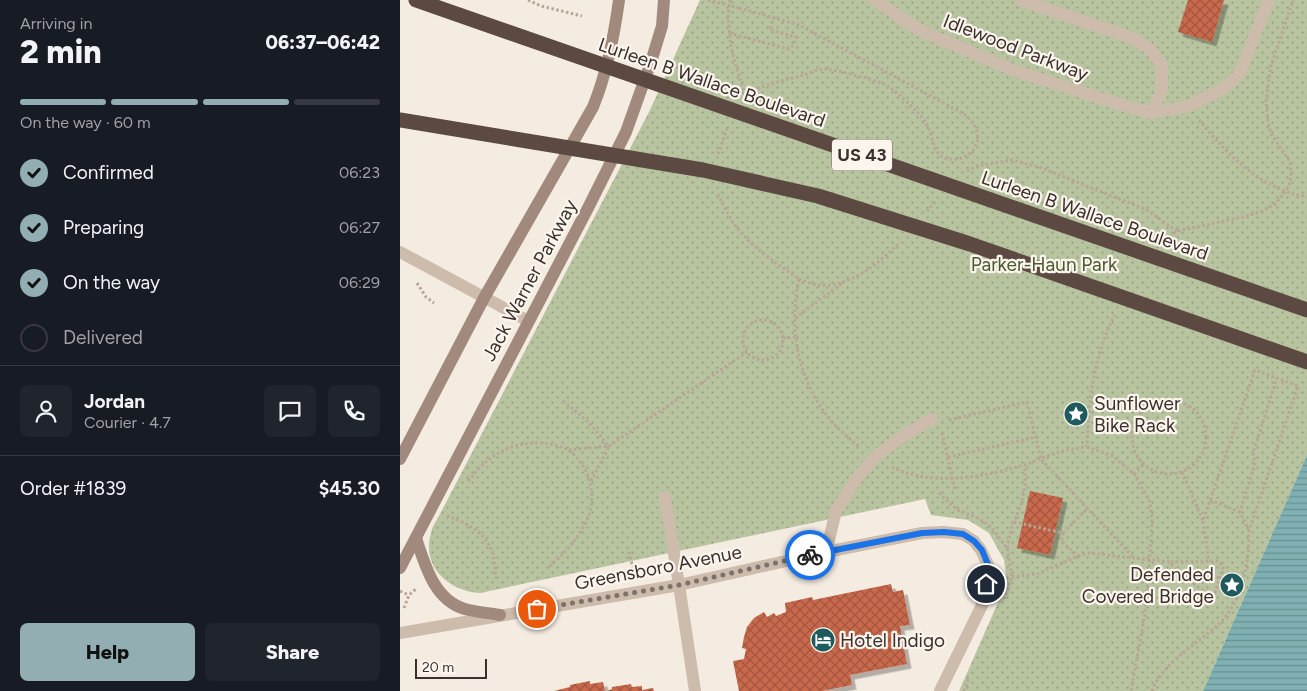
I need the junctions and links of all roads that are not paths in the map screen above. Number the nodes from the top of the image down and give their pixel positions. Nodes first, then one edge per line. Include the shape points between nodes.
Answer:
1 (416, 0) edge
2 (618, 0) edge
3 (664, 0) edge
4 (875, 0) edge
5 (1021, 0) edge
6 (1269, 0) edge
7 (1152, 113) junction
8 (400, 120) edge
9 (400, 252) edge
10 (484, 298) junction
11 (1307, 310) edge
12 (528, 321) junction
13 (1307, 362) edge
14 (936, 421) road end
15 (400, 459) edge
16 (665, 497) dead end
17 (416, 538) junction
18 (826, 552) junction
19 (400, 568) edge
20 (679, 585) junction
21 (500, 615) junction
22 (400, 633) edge
23 (694, 691) edge
24 (940, 691) edge

1 - 11 highway, Lurleen B Wallace Boulevard / US 43, bridge
2 - 10 main road, Jack Warner Parkway via 612,45 593,108
3 - 12 main road, Jack Warner Parkway via 662,26 626,132
4 - 7 street, Idlewood Parkway via 919,30 1013,70
5 - 7 street via 1132,38 1151,50 1162,66 1162,89
6 - 7 street, Idlewood Parkway via 1239,74 1221,90 1188,106
8 - 13 highway, bridge via 703,170 818,196 970,244
9 - 10 street
10 - 12 street
10 - 15 main road, Jack Warner Parkway
12 - 17 main road, Jack Warner Parkway
14 - 18 street via 904,435 875,457 858,476 836,511
16 - 20 street
17 - 19 main road, Jack Warner Parkway
17 - 21 main road via 430,578 449,601 465,609
18 - 20 street, Greensboro Avenue
18 - 24 street, Greensboro Avenue via 922,533 944,532 963,534 982,550 989,567 983,603
20 - 21 street, Greensboro Avenue
20 - 23 street
21 - 22 street, Greensboro Avenue

